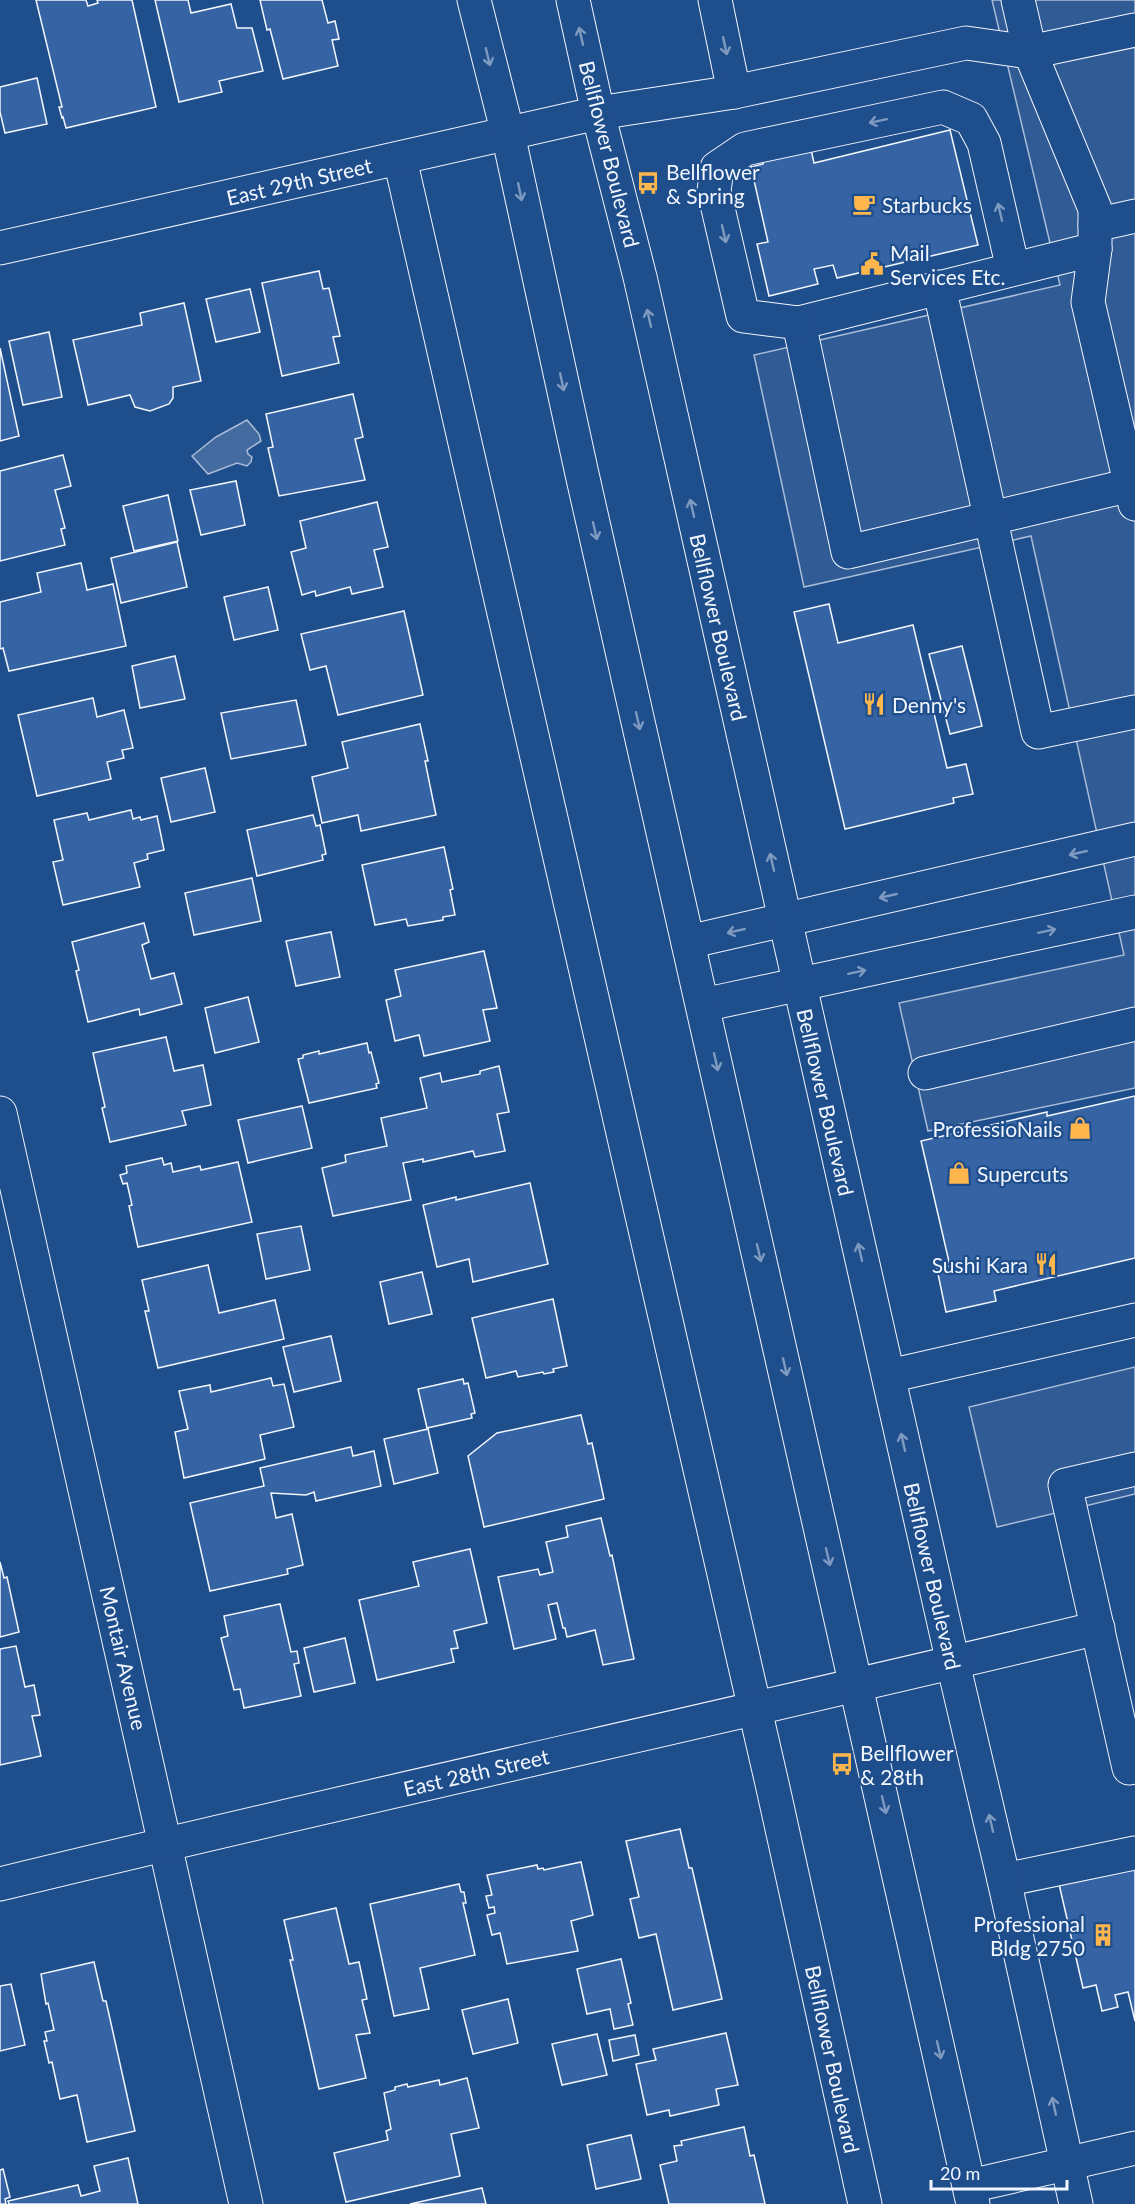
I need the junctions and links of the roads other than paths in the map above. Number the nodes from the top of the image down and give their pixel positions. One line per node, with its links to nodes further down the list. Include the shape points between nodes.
1 (474, 0): 9 (main road, one-way to 9)
2 (573, 0): 8 (main road, Bellflower Boulevard, one-way to 2)
3 (715, 0): 7 (main road, one-way to 7)
4 (1018, 0): 6 (main road)
5 (1135, 30): 6 (main road, East 29th Street)
6 (1030, 52): 7 (main road, East 29th Street, via 966,43); 12 (main road, via 1095,209)
7 (734, 92): 8 (main road, East 29th Street)
8 (598, 113): 9 (main road, East 29th Street); 22 (main road, Bellflower Boulevard, one-way to 8, via 640,277)
9 (508, 134): 10 (main road, East 29th Street); 23 (main road, one-way to 23)
10 (400, 159): 13 (main road, East 29th Street); 35 (main road, Bellflower Boulevard)
11 (1135, 216): 12 (main road)
12 (1095, 237): 14 (main road); 17 (main road, via 1088,302)
13 (0, 248)
14 (1013, 269): 15 (main road); 16 (main road, one-way to 16, via 984,143 971,119 943,107 745,149 717,168 714,191 743,316)
15 (939, 287): 16 (main road); 18 (main road)
16 (799, 322): 18 (main road, via 848,552)
17 (1134, 491): 18 (main road)
18 (991, 518): 19 (main road, via 1038,732)
19 (1135, 712)
20 (1135, 839): 22 (main road, one-way to 22)
21 (1135, 912): 24 (main road, one-way to 21)
22 (785, 919): 23 (main road, one-way to 23); 24 (main road, Bellflower Boulevard)
23 (688, 942): 25 (main road)
24 (800, 985): 25 (main road); 30 (main road, Bellflower Boulevard, one-way to 24)
25 (703, 1005): 34 (main road, one-way to 34)
26 (1135, 1024): 27 (main road)
27 (925, 1073)
28 (0, 1113): 37 (main road, Montair Avenue)
29 (1135, 1320): 30 (main road)
30 (889, 1376): 33 (main road, Bellflower Boulevard, one-way to 30)
31 (1135, 1468): 32 (main road, via 1065,1485)
32 (1098, 1628): 33 (main road, East 28th Street); 36 (main road, via 1129,1768)
33 (953, 1664): 34 (main road, East 28th Street); 39 (main road, Bellflower Boulevard, one-way to 33)
34 (858, 1686): 35 (main road, East 28th Street); 43 (main road, one-way to 43)
35 (754, 1709): 37 (main road, East 28th Street); 45 (main road, Bellflower Boulevard)
36 (1135, 1767)
37 (166, 1844): 40 (main road, East 28th Street); 44 (main road, Montair Avenue)
38 (1135, 1853): 39 (main road)
39 (1004, 1880): 42 (main road, Bellflower Boulevard, one-way to 39)
40 (0, 1884)
41 (1135, 2148): 42 (main road)
42 (1067, 2163): 43 (main road); 46 (main road, Bellflower Boulevard)
43 (972, 2195)
44 (246, 2204)
45 (864, 2204)
46 (1076, 2204)

